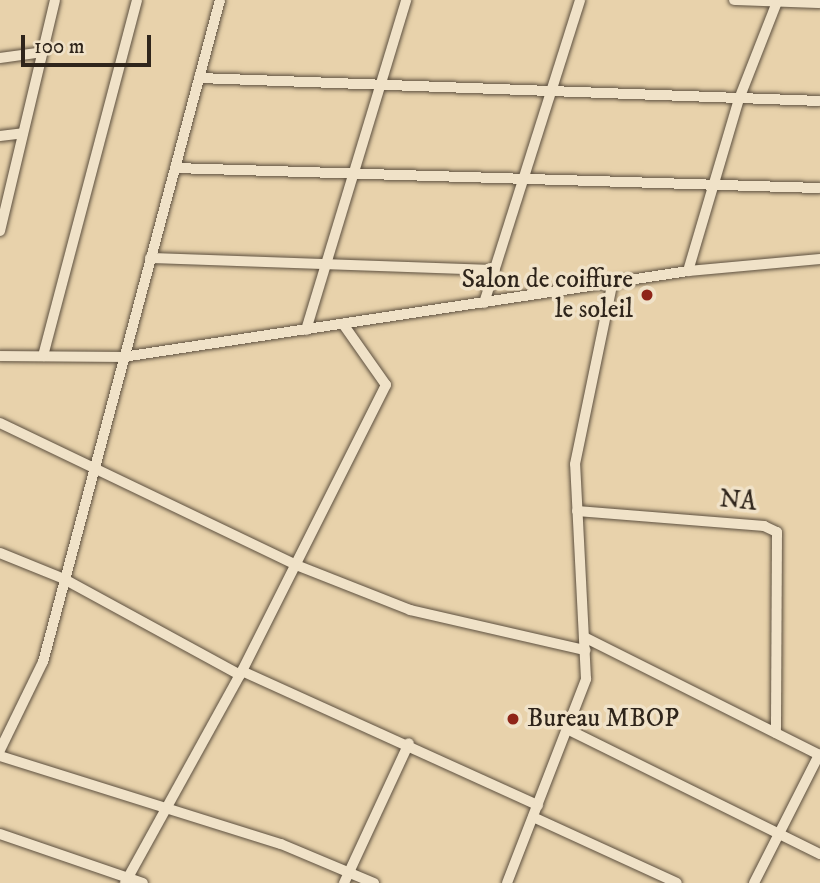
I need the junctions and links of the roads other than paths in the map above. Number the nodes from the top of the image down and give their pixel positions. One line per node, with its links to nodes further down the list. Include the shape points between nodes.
1 (55, 0): 10 (street)
2 (137, 0): 36 (street)
3 (220, 0): 12 (street)
4 (406, 0): 13 (street)
5 (580, 0): 14 (street)
6 (734, 0): 7 (street)
7 (760, 1): 8 (street)
8 (777, 2): 9 (street); 15 (street)
9 (820, 3)
10 (43, 52): 11 (street); 17 (street)
11 (0, 58)
12 (199, 78): 13 (street); 19 (street)
13 (379, 86): 14 (street); 20 (street)
14 (550, 94): 15 (street); 21 (street)
15 (739, 99): 16 (street); 22 (street)
16 (820, 101)
17 (23, 133): 18 (street); 24 (street)
18 (0, 136)
19 (175, 168): 20 (street); 27 (street)
20 (353, 173): 21 (street); 28 (street)
21 (523, 178): 22 (street); 29 (street)
22 (718, 184): 23 (street); 30 (street)
23 (820, 188)
24 (3, 209): 25 (street)
25 (0, 231)
26 (819, 256): 30 (street)
27 (150, 258): 28 (street); 37 (street)
28 (325, 264): 29 (street); 34 (street)
29 (495, 270): 32 (street)
30 (688, 271): 31 (street)
31 (612, 285): 32 (street); 40 (street, via 583,412 575,464)
32 (484, 303): 33 (street)
33 (343, 324): 34 (street); 42 (street, via 386,385)
34 (306, 330): 37 (street)
35 (0, 356): 36 (street)
36 (43, 356): 37 (street)
37 (123, 356): 39 (street)
38 (0, 423): 39 (street)
39 (93, 468): 42 (street); 43 (street)
40 (577, 511): 44 (street); 48 (street, NA, via 764,526 777,532)
41 (0, 553): 43 (street)
42 (296, 565): 45 (street, via 410,610); 46 (street)
43 (64, 579): 46 (street); 50 (street, via 43,663)
44 (584, 637): 45 (street); 48 (street)
45 (584, 650): 47 (street, via 586,679)
46 (241, 673): 49 (street); 53 (street)
47 (567, 729): 52 (street); 56 (street)
48 (776, 733): 51 (street)
49 (409, 743): 52 (street); 58 (street)
50 (0, 753): 53 (street)
51 (819, 755): 56 (street)
52 (538, 805): 54 (street)
53 (168, 813): 58 (street, via 281,844); 59 (street)
54 (533, 817): 63 (street); 64 (street)
55 (0, 834): 59 (street)
56 (779, 834): 57 (street); 65 (street)
57 (820, 854)
58 (349, 871): 61 (street); 62 (street)
59 (127, 881): 60 (street)
60 (143, 883)
61 (344, 883)
62 (374, 883)
63 (507, 883)
64 (677, 883)
65 (754, 883)

